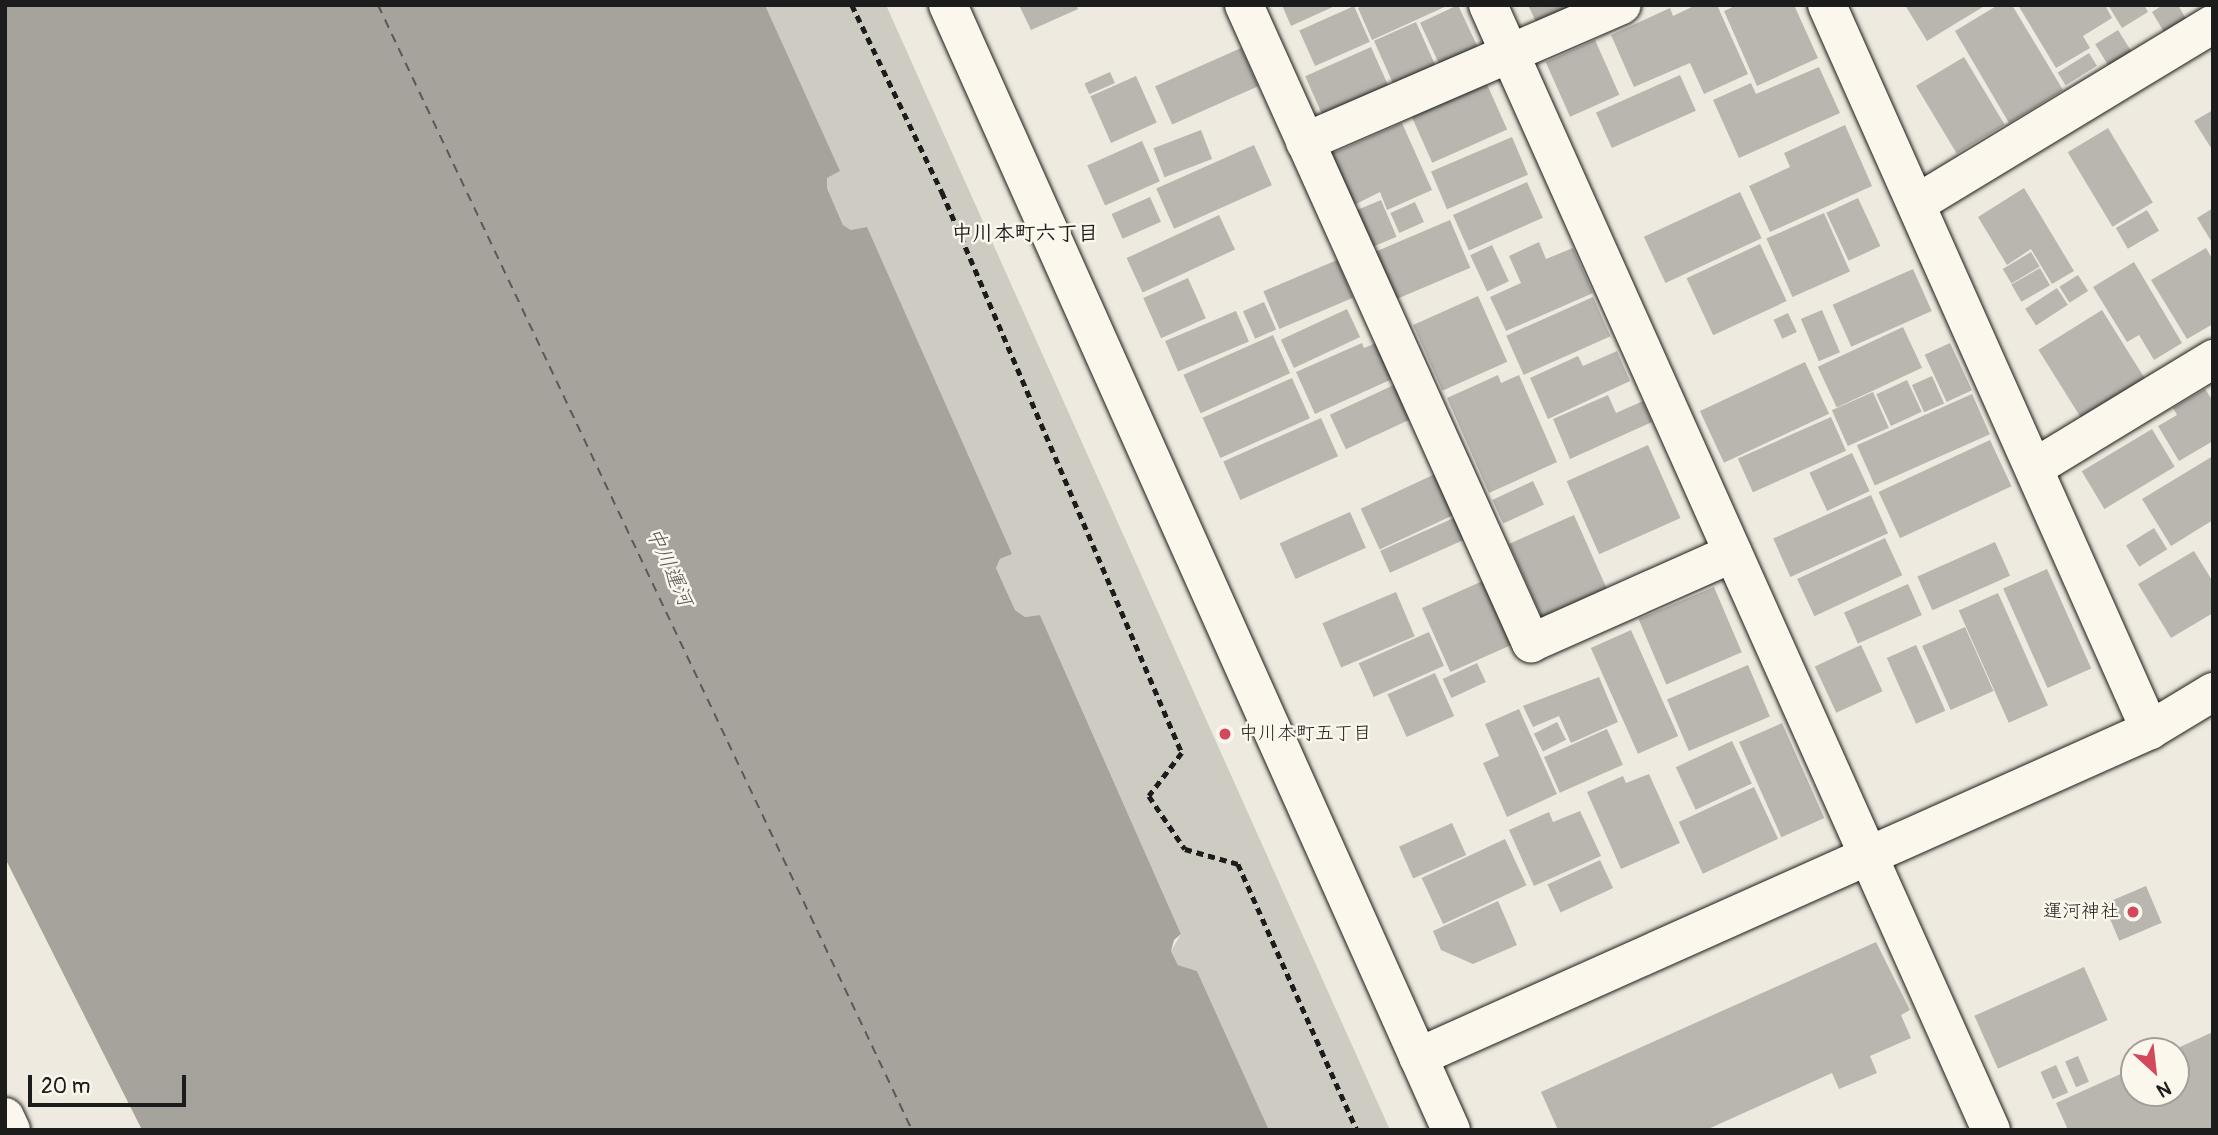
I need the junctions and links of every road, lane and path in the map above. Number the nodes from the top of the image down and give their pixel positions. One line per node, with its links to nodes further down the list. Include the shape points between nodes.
1 (852, 5): 20 (path, via 942,192 1182,753 1149,796 1185,849 1238,864)
2 (948, 5): 17 (street)
3 (1244, 5): 9 (street)
4 (1488, 5): 8 (street)
5 (1622, 5): 8 (street)
6 (1827, 5): 10 (street)
7 (2213, 24): 10 (street)
8 (1510, 54): 9 (street); 13 (street)
9 (1306, 142): 13 (street, via 1531,643)
10 (1916, 204): 12 (street)
11 (2213, 359): 12 (street)
12 (2034, 468): 15 (street)
13 (1733, 553): 16 (street)
14 (2213, 692): 15 (street)
15 (2150, 730): 16 (street)
16 (1870, 856): 17 (street); 22 (street)
17 (1418, 1057): 21 (street)
18 (5, 1117): 19 (street)
19 (11, 1130)
20 (1357, 1130)
21 (1451, 1130)
22 (1991, 1130)

